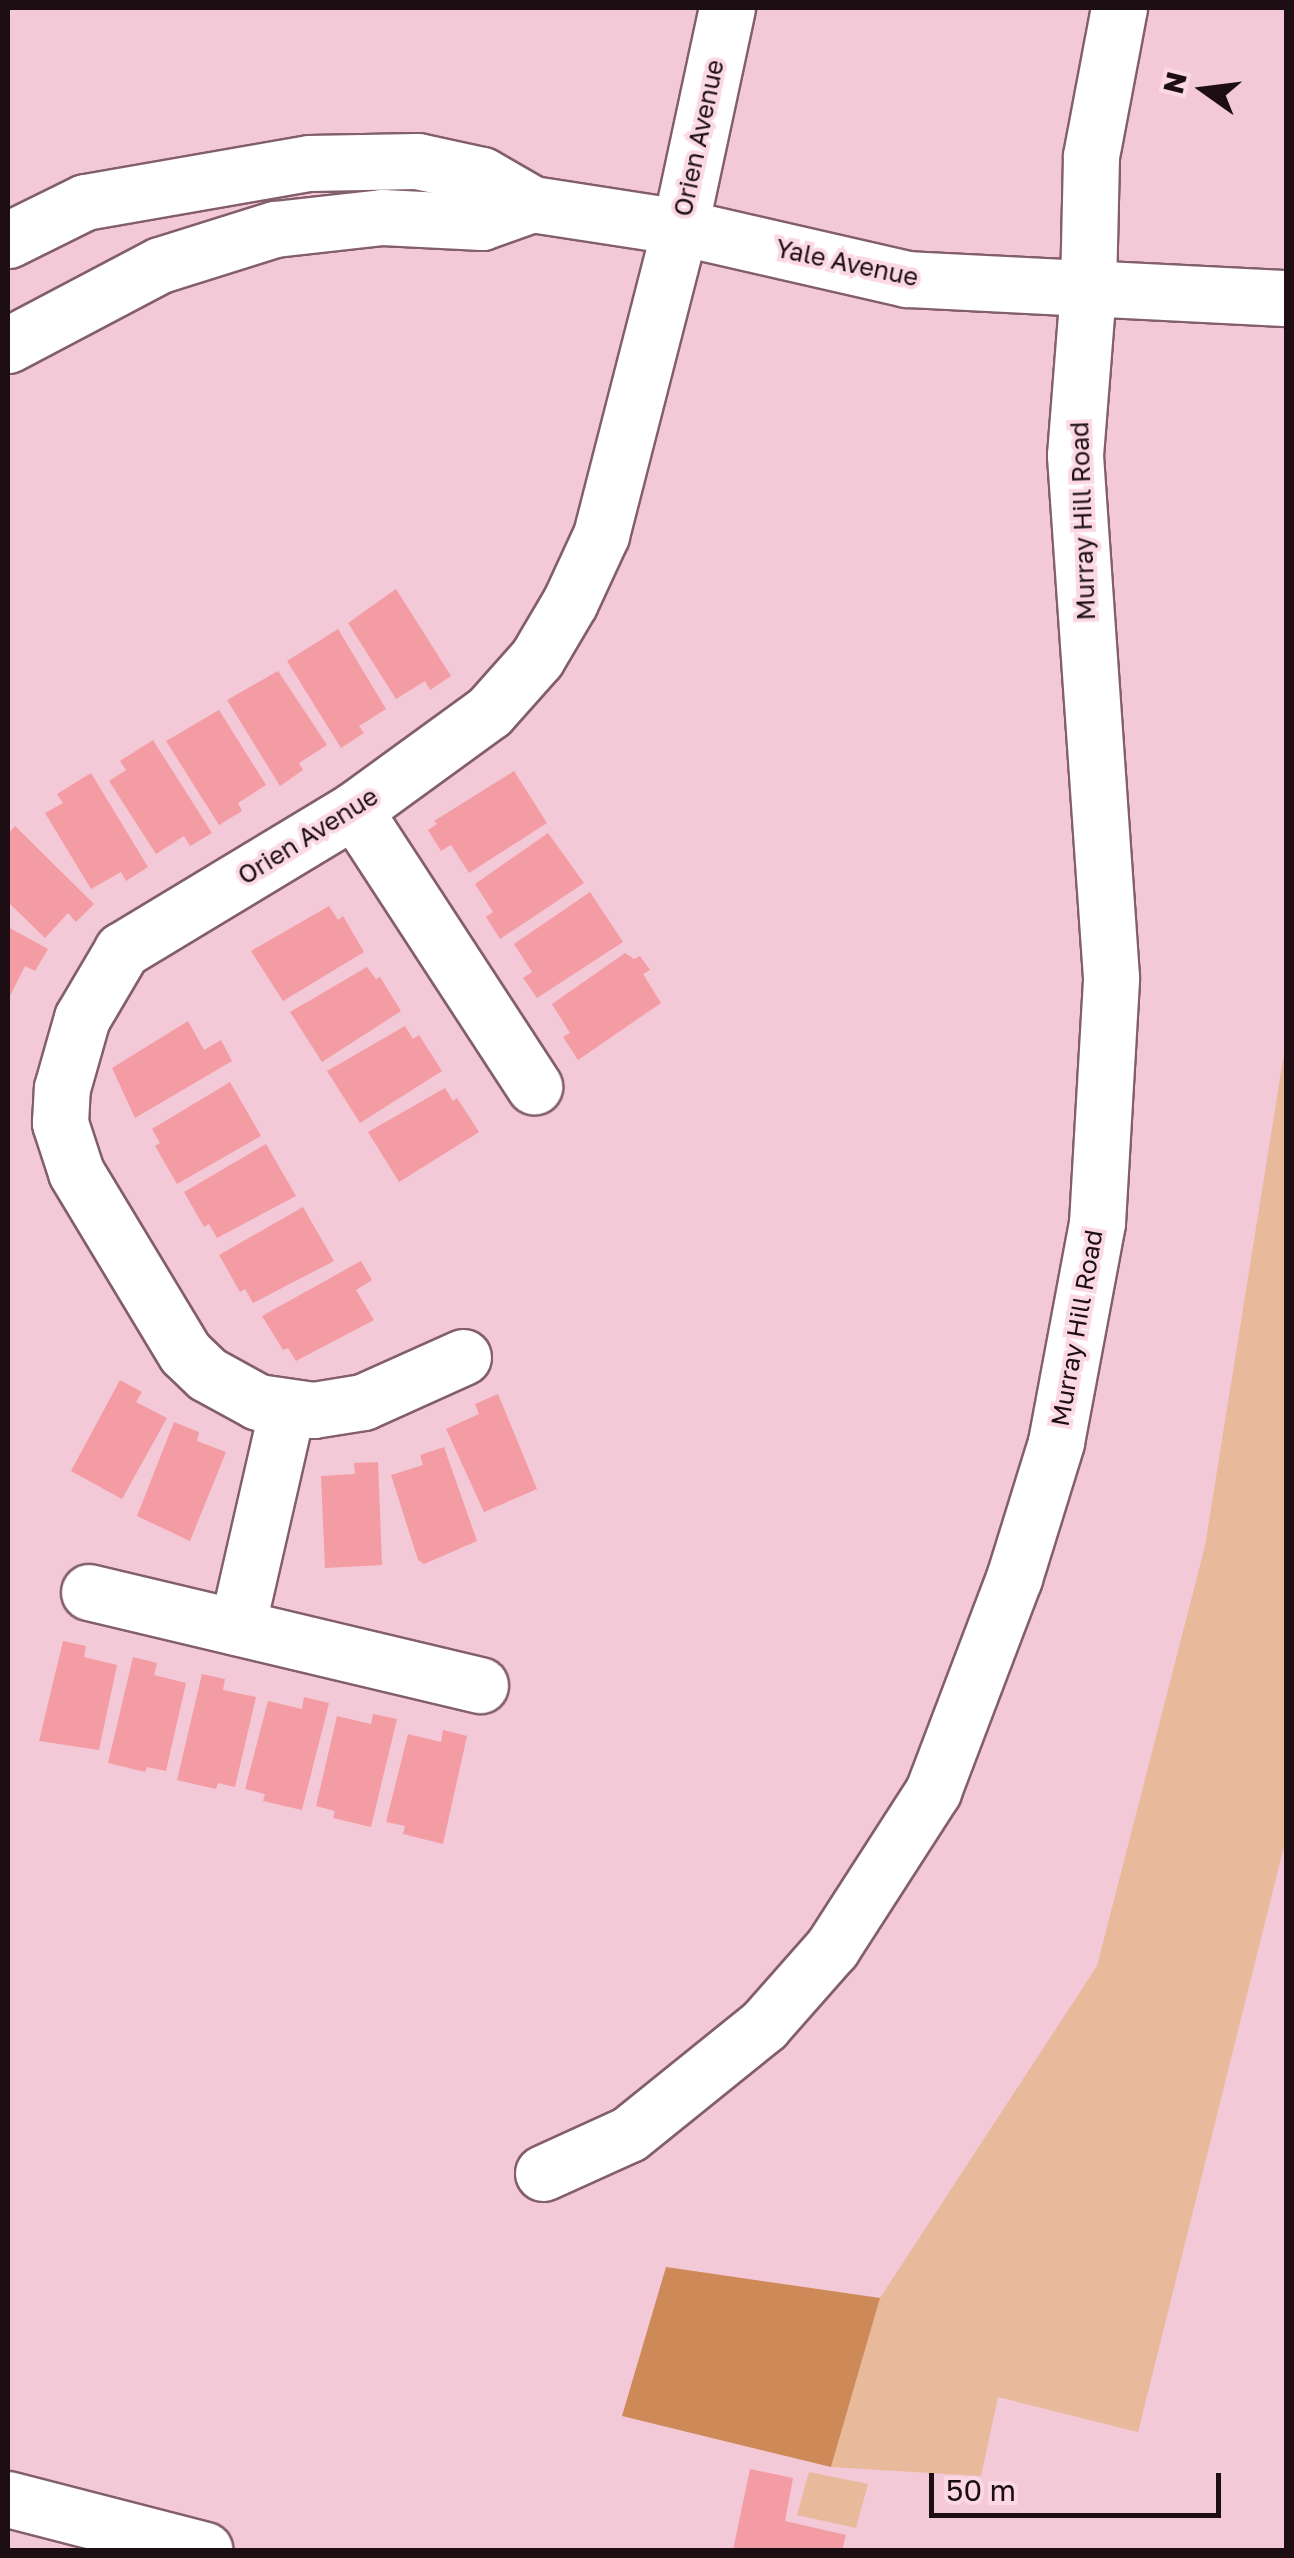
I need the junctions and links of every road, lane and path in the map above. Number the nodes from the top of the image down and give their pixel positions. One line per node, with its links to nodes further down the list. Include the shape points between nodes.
1 (726, 8): 4 (street, Orien Avenue)
2 (1119, 8): 6 (street, Murray Hill Road, via 1092,156)
3 (532, 204): 4 (street, Yale Avenue); 5 (street, Yale Avenue, via 482,175 417,161 309,163 85,202); 8 (street, Yale Avenue, via 482,222 382,217 275,230 160,265)
4 (680, 227): 6 (street, Yale Avenue, via 907,279); 9 (street, Orien Avenue, via 601,535 570,602 537,658 489,712)
5 (8, 240)
6 (1088, 289): 7 (street, Yale Avenue); 16 (street, Murray Hill Road, via 1075,455 1110,977 1097,1223 1056,1442 1014,1578 933,1792 832,1948 764,2025 629,2134)
7 (1286, 298)
8 (8, 346)
9 (354, 810): 10 (street); 12 (street, Orien Avenue, via 122,950 82,1018 62,1088 60,1123 76,1172 185,1354 231,1390)
10 (534, 1086)
11 (464, 1357): 12 (street, Orien Avenue, via 364,1402)
12 (287, 1408): 14 (street)
13 (89, 1592): 14 (street)
14 (237, 1627): 15 (street)
15 (480, 1685)
16 (543, 2173)
17 (8, 2499): 18 (street)
18 (204, 2550)

